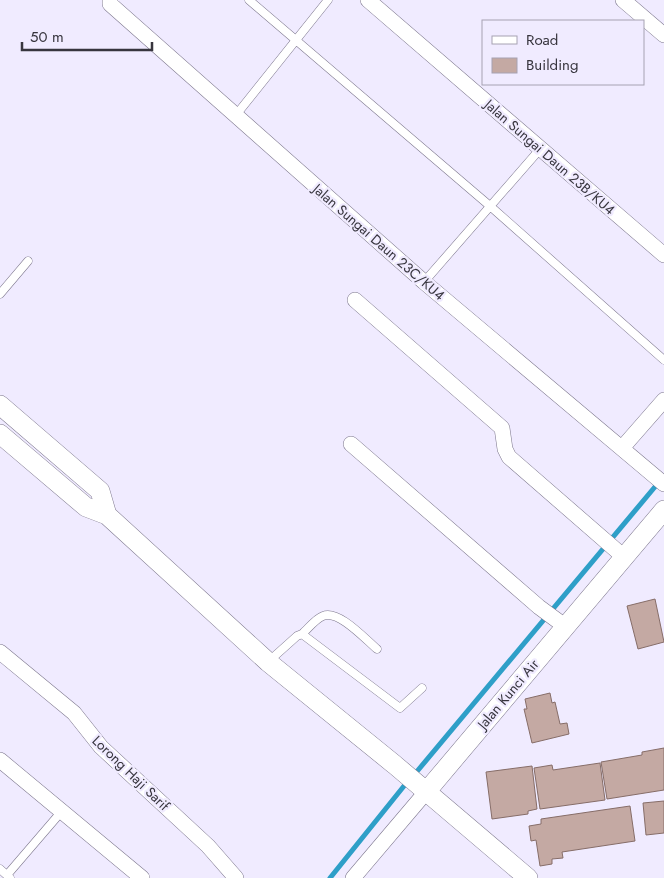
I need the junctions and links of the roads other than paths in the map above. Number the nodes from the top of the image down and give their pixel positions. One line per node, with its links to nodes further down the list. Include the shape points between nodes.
1 (249, 0): 7 (lane)
2 (328, 0): 7 (lane)
3 (368, 0): 9 (street, Jalan Sungai Daun 23B/KU4)
4 (623, 0): 6 (street)
5 (110, 2): 8 (street, Jalan Sungai Daun 23C/KU4)
6 (664, 35)
7 (297, 40): 8 (lane); 10 (lane)
8 (236, 116): 13 (street, Jalan Sungai Daun 23C/KU4)
9 (541, 148): 10 (lane); 11 (street, Jalan Sungai Daun 23B/KU4)
10 (490, 206): 13 (lane); 16 (lane)
11 (664, 255)
12 (28, 261): 14 (lane)
13 (424, 282): 21 (street, Jalan Sungai Daun 23C/KU4)
14 (0, 293)
15 (354, 300): 25 (street, via 502,428 505,449 510,457)
16 (664, 360)
17 (664, 400): 21 (street)
18 (0, 405): 24 (street, via 100,491)
19 (0, 434): 24 (street, via 86,507)
20 (351, 444): 26 (street)
21 (622, 448): 22 (street, Jalan Sungai Daun 23C/KU4)
22 (659, 479)
23 (664, 510): 25 (street, Jalan Kunci Air)
24 (107, 515): 30 (street)
25 (613, 548): 26 (street, Jalan Kunci Air)
26 (554, 618): 33 (street, Jalan Kunci Air)
27 (302, 634): 28 (lane, via 322,616 332,614); 30 (lane); 31 (lane, via 400,708)
28 (377, 649)
29 (0, 652): 38 (street, Lorong Haji Sarif, via 74,713 101,747 208,846)
30 (268, 662): 33 (street)
31 (422, 688)
32 (0, 760): 34 (street)
33 (423, 789): 39 (street, Jalan Kunci Air); 40 (street)
34 (62, 811): 36 (lane); 37 (street)
35 (0, 869): 36 (lane)
36 (9, 877)
37 (142, 878)
38 (236, 878)
39 (353, 878)
40 (528, 878)

